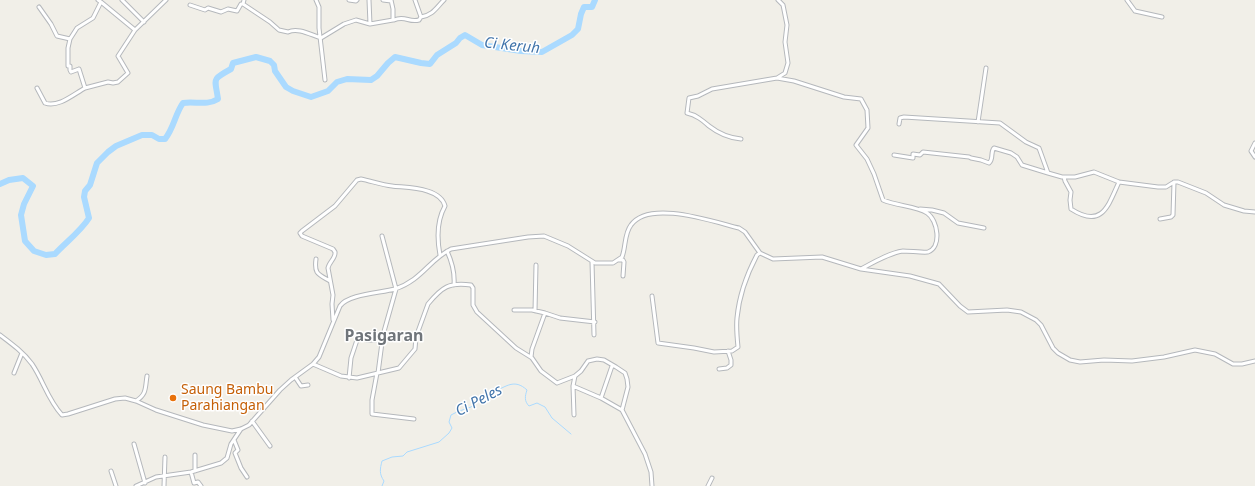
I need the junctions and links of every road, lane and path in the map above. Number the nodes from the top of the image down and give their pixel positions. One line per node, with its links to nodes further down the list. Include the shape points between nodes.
1 (122, 0): 20 (street)
2 (166, 0): 20 (street)
3 (316, 0): 23 (street, via 319,6)
4 (349, 0): 5 (street)
5 (357, 0)
6 (369, 0): 21 (street)
7 (383, 0): 13 (street)
8 (415, 0): 17 (street)
9 (444, 0): 17 (street, via 434,12)
10 (778, 0): 26 (street, via 783,4 787,25 785,42 788,63 785,73)
11 (1127, 0): 18 (street, via 1134,11)
12 (100, 1): 22 (street); 24 (street, via 93,18 77,28)
13 (391, 1): 19 (street)
14 (244, 2): 15 (street, via 235,12 228,9 221,12 208,8 205,10); 23 (street, via 279,30 292,30)
15 (190, 5)
16 (39, 7): 24 (street, via 57,36)
17 (420, 17): 19 (street, via 414,21 402,17)
18 (1162, 17)
19 (393, 20): 21 (street)
20 (144, 22): 22 (street)
21 (370, 24): 23 (street, via 352,21)
22 (135, 30): 29 (street, via 118,56 128,72 123,78 118,82)
23 (321, 38): 27 (street)
24 (70, 39): 29 (street, via 68,66 71,72 79,69)
25 (986, 68): 30 (street)
26 (777, 78): 32 (street, via 712,89 689,98 687,113 724,134); 40 (street, via 844,97 861,99 867,110 868,128 856,145 867,159 881,196 890,204)
27 (325, 80)
28 (37, 88): 29 (street, via 45,103 49,105 58,104)
29 (85, 88)
30 (978, 122): 31 (street, via 904,117 900,118); 36 (street, via 1002,123 1026,142 1038,147)
31 (899, 124)
32 (741, 139)
33 (1255, 143): 35 (street, via 1251,151)
34 (894, 155): 36 (street, via 913,158 913,154 920,155 923,152 969,157 989,163 994,148 1011,153 1022,165)
35 (1255, 157)
36 (1048, 173): 37 (street)
37 (1064, 177): 38 (street, via 1075,178 1094,172); 38 (street, via 1071,192 1071,209 1091,217 1107,208)
38 (1119, 182): 39 (street, via 1166,187)
39 (1174, 182): 41 (street, via 1206,193 1224,205); 42 (street, via 1173,216)
40 (916, 209): 43 (street, via 944,213 958,223); 52 (street, via 927,213 935,223 936,242 929,252 900,252)
41 (1255, 212)
42 (1160, 219)
43 (984, 228)
44 (382, 236): 56 (street)
45 (448, 251): 47 (street); 50 (street, via 544,236 568,246); 55 (street)
46 (760, 253): 49 (street, via 739,228 691,216 659,213 642,216 632,223); 52 (street, via 773,259 822,257); 68 (street, via 756,254 750,267 741,295 737,319 738,347 736,350)
47 (440, 255): 54 (street, via 437,233 445,206 443,200 417,188 390,186 359,179 335,206 301,232 302,236 335,250 335,256 328,266); 56 (street, via 412,281)
48 (316, 259): 54 (street, via 317,273)
49 (619, 260): 50 (street, via 613,263); 53 (street, via 624,262)
50 (592, 262): 62 (street)
51 (536, 265): 59 (street)
52 (861, 269): 71 (street, via 910,276 939,284 968,312 1007,310 1027,315 1041,325 1053,348 1070,360 1132,361 1195,350 1215,354 1234,364)
53 (623, 276)
54 (330, 281): 61 (street)
55 (454, 285): 70 (street, via 472,286 473,305 477,312 516,348); 76 (street, via 442,288 428,304 416,337 415,349 400,368)
56 (396, 289): 61 (street, via 345,300); 67 (street)
57 (652, 296): 68 (street, via 658,343 714,352)
58 (514, 310): 59 (street)
59 (535, 311): 60 (street)
60 (545, 313): 62 (street, via 560,318); 70 (street)
61 (334, 322): 72 (street, via 322,352)
62 (595, 322): 64 (street)
63 (0, 335): 69 (street)
64 (594, 336)
65 (357, 340): 80 (street, via 351,358)
66 (367, 340): 67 (street)
67 (382, 340): 76 (street)
68 (728, 351): 74 (street, via 731,366)
69 (22, 353): 75 (street); 84 (street, via 33,365 53,404 62,415 120,398)
70 (531, 357): 79 (street, via 541,371 555,382)
71 (1255, 361)
72 (313, 364): 78 (street); 80 (street)
73 (612, 366): 79 (street, via 604,360 588,361); 83 (street); 85 (street, via 625,373 628,379)
74 (719, 369)
75 (14, 373)
76 (378, 373): 80 (street); 87 (street, via 372,400 372,414)
77 (147, 376): 84 (street, via 143,396)
78 (295, 376): 81 (street, via 300,385); 88 (street)
79 (575, 376): 82 (street)
80 (350, 378)
81 (308, 385)
82 (573, 386): 83 (street); 86 (street)
83 (601, 398): 85 (street)
84 (136, 401): 89 (street, via 203,425 232,431)
85 (622, 410): 106 (street, via 644,454 651,472)
86 (574, 415)
87 (414, 418)
88 (252, 421): 89 (street); 92 (street)
89 (241, 429): 90 (street)
90 (234, 440): 96 (street, via 225,460); 99 (street, via 238,450 235,453)
91 (134, 444): 101 (street)
92 (270, 446)
93 (194, 455): 96 (street)
94 (164, 457): 98 (street)
95 (111, 471): 102 (street)
96 (195, 471): 97 (street)
97 (191, 472): 98 (street); 105 (street, via 194,484 198,482)
98 (165, 476): 101 (street, via 156,477); 104 (street)
99 (248, 477)
100 (712, 478): 107 (street)
101 (145, 483): 103 (street)
102 (116, 486)
103 (136, 486)
104 (164, 486)
105 (201, 486)
106 (652, 486)
107 (708, 486)

